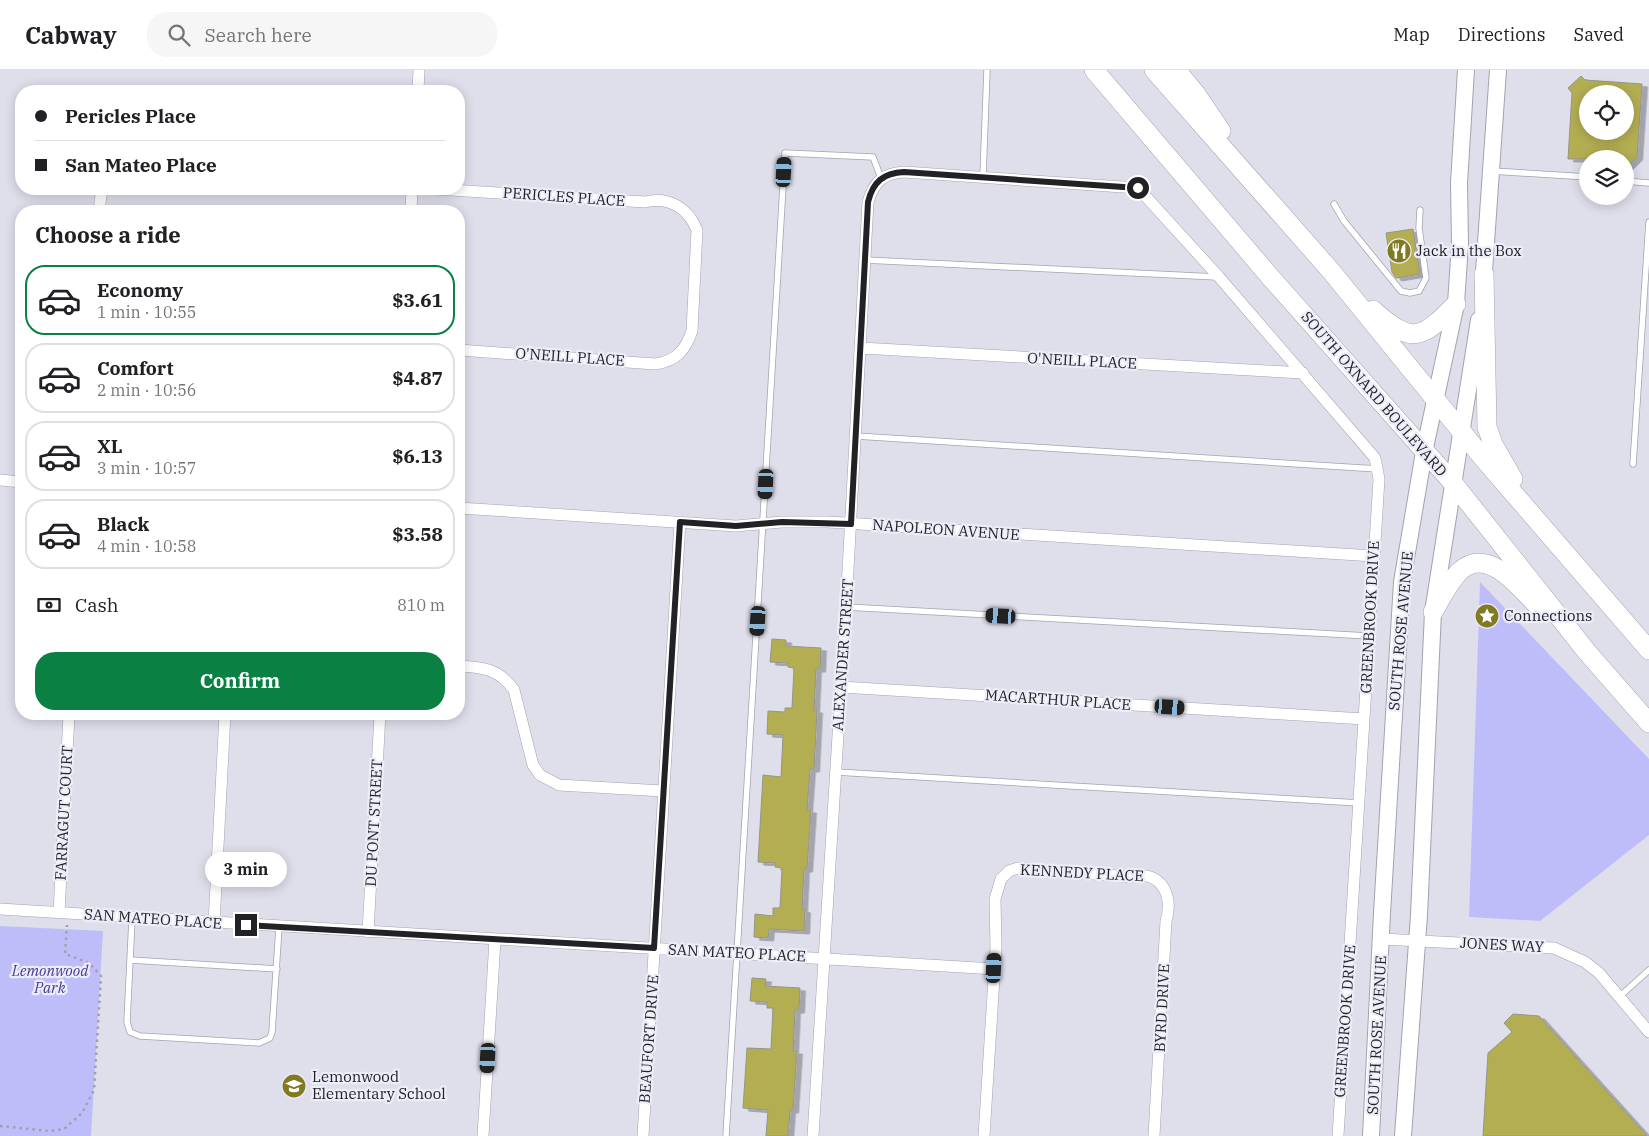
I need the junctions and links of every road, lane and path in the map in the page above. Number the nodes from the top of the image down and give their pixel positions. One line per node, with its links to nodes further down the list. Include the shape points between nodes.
1 (419, 70): 8 (street)
2 (987, 70): 10 (lane)
3 (1094, 70): 32 (main road, SOUTH OXNARD BOULEVARD)
4 (1154, 70): 16 (main road)
5 (1176, 70): 16 (main road, via 1196,94)
6 (1466, 70): 24 (main road, SOUTH ROSE AVENUE, via 1459,174 1460,243)
7 (1498, 70): 9 (main road, SOUTH ROSE AVENUE)
8 (418, 85)
9 (1491, 171): 11 (lane); 22 (main road, SOUTH ROSE AVENUE)
10 (983, 176): 12 (street, via 904,172); 23 (street, GREENBROOK DRIVE, via 1138,188)
11 (1579, 176)
12 (880, 178): 20 (street, ALEXANDER STREET, via 868,202); 41 (lane, via 873,157 785,153)
13 (1634, 182): 14 (lane)
14 (1649, 183)
15 (465, 191): 27 (street, PERICLES PLACE, via 662,201 674,204 689,214 697,230 698,243 692,331)
16 (1263, 194): 21 (main road)
17 (1334, 204): 18 (lane, via 1374,261 1401,291 1410,293 1418,291 1426,278 1419,228)
18 (1420, 210)
19 (1649, 222): 33 (lane)
20 (865, 260): 23 (lane); 25 (street, ALEXANDER STREET)
21 (1331, 271): 24 (main road, via 1388,323 1408,334 1425,332); 29 (main road)
22 (1484, 274): 30 (main road, SOUTH ROSE AVENUE); 39 (main road, via 1487,427)
23 (1219, 277): 28 (street, GREENBROOK DRIVE)
24 (1456, 304): 29 (main road, SOUTH ROSE AVENUE)
25 (861, 348): 28 (street, O'NEILL PLACE); 31 (street, ALEXANDER STREET)
26 (465, 350): 27 (street, O'NEILL PLACE, via 655,364)
27 (680, 356)
28 (1303, 373): 34 (street, GREENBROOK DRIVE, via 1370,450)
29 (1436, 400): 30 (main road); 32 (main road, SOUTH ROSE AVENUE)
30 (1461, 430): 37 (main road, SOUTH ROSE AVENUE); 39 (main road)
31 (856, 436): 34 (lane); 42 (street, ALEXANDER STREET)
32 (1424, 452): 37 (main road, SOUTH OXNARD BOULEVARD); 66 (main road, SOUTH ROSE AVENUE, via 1402,582)
33 (1632, 464)
34 (1378, 469): 43 (street, GREENBROOK DRIVE)
35 (0, 480): 36 (street)
36 (15, 481)
37 (1453, 483): 45 (main road, SOUTH ROSE AVENUE); 48 (main road, SOUTH OXNARD BOULEVARD)
38 (465, 508): 40 (street, NAPOLEON AVENUE)
39 (1531, 513): 47 (main road)
40 (680, 522): 41 (street, NAPOLEON AVENUE, via 736,526); 57 (street, BEAUFORT DRIVE)
41 (764, 523): 42 (street, NAPOLEON AVENUE); 70 (lane)
42 (851, 524): 43 (street, NAPOLEON AVENUE); 44 (street, ALEXANDER STREET)
43 (1374, 556): 46 (street, GREENBROOK DRIVE)
44 (846, 607): 46 (lane); 50 (street, ALEXANDER STREET)
45 (1433, 612): 48 (main road, via 1460,571 1481,562 1496,567); 68 (main road, SOUTH ROSE AVENUE)
46 (1369, 636): 51 (street, GREENBROOK DRIVE)
47 (1649, 650)
48 (1588, 652): 55 (main road, SOUTH OXNARD BOULEVARD)
49 (465, 667): 57 (street, via 489,669 507,680 514,690 533,765 547,781 558,785)
50 (841, 686): 51 (street, MACARTHUR PLACE); 56 (street, ALEXANDER STREET)
51 (1364, 719): 58 (street, GREENBROOK DRIVE)
52 (69, 720): 61 (street, FARRAGUT COURT)
53 (225, 720): 63 (street)
54 (380, 720): 65 (street, DU PONT STREET)
55 (1649, 723)
56 (836, 772): 58 (lane); 71 (street, ALEXANDER STREET)
57 (664, 791): 69 (street, BEAUFORT DRIVE)
58 (1359, 803): 85 (street, GREENBROOK DRIVE)
59 (1161, 882): 73 (street, KENNEDY PLACE, via 1144,875 1131,877 1018,868 1004,876 997,887); 84 (street, BYRD DRIVE, via 1170,903 1166,921)
60 (0, 909): 61 (street, SAN MATEO PLACE)
61 (63, 913): 62 (street, SAN MATEO PLACE); 78 (path, via 64,954 89,963 101,976 94,1090 82,1113 64,1129 49,1131)
62 (132, 919): 63 (street, SAN MATEO PLACE); 72 (lane)
63 (214, 923): 64 (street, SAN MATEO PLACE)
64 (279, 927): 65 (street, SAN MATEO PLACE); 74 (lane)
65 (368, 932): 67 (street, SAN MATEO PLACE)
66 (1382, 939): 68 (street, JONES WAY); 86 (main road, SOUTH ROSE AVENUE)
67 (494, 940): 69 (street, SAN MATEO PLACE); 79 (street)
68 (1416, 941): 76 (street, JONES WAY, via 1554,948 1585,962); 87 (main road, SOUTH ROSE AVENUE)
69 (654, 948): 70 (street, SAN MATEO PLACE); 80 (street, BEAUFORT DRIVE)
70 (737, 954): 71 (street, SAN MATEO PLACE); 81 (lane)
71 (824, 959): 73 (street, SAN MATEO PLACE); 82 (street, ALEXANDER STREET)
72 (130, 960): 74 (lane); 74 (lane, via 127,1022 130,1032 140,1036 259,1043 270,1038)
73 (994, 968): 83 (street)
74 (277, 969)
75 (1649, 970): 76 (lane)
76 (1619, 997): 77 (street, JONES WAY)
77 (1649, 1032)
78 (0, 1126)
79 (483, 1136)
80 (643, 1136)
81 (726, 1136)
82 (813, 1136)
83 (984, 1136)
84 (1154, 1136)
85 (1338, 1136)
86 (1371, 1136)
87 (1403, 1136)

